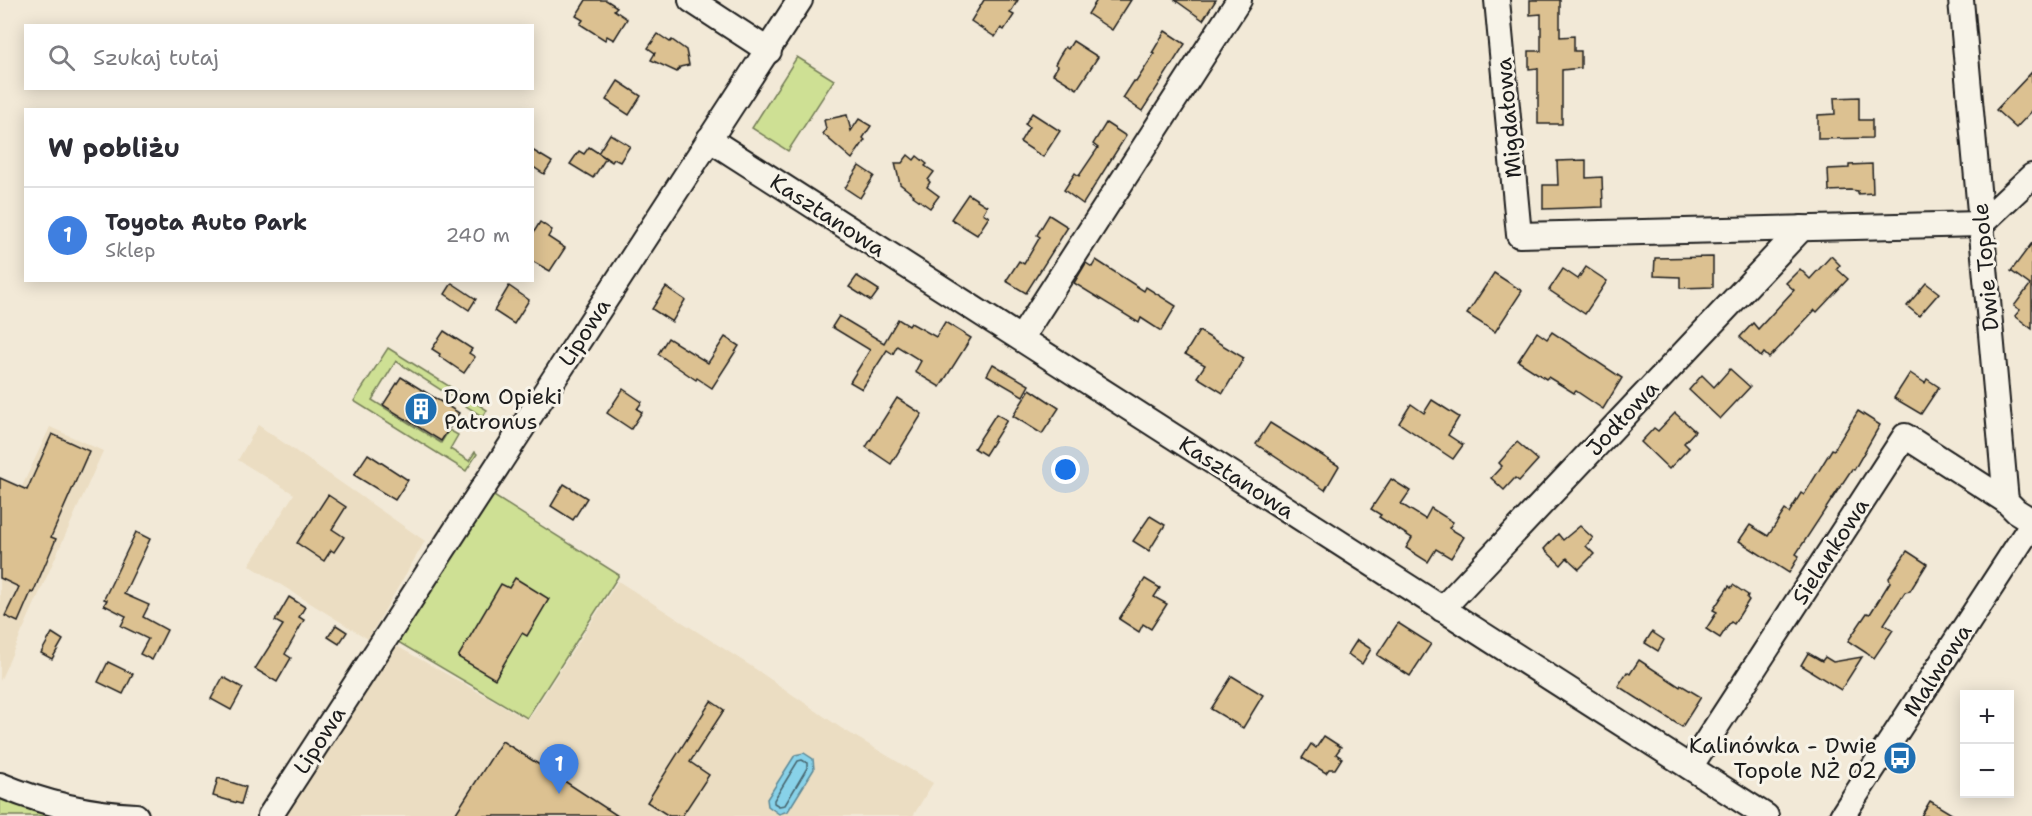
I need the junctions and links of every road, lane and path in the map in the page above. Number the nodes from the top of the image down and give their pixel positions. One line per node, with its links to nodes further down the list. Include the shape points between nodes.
1 (691, 0): 6 (street)
2 (800, 0): 6 (street, Lipowa)
3 (1239, 0): 11 (street)
4 (1497, 0): 10 (street, Migdałowa, via 1519,235)
5 (1961, 0): 9 (street, Dwie Topole)
6 (769, 51): 7 (street, Lipowa)
7 (708, 139): 11 (street, Kasztanowa); 18 (street, Lipowa)
8 (2032, 176): 9 (street)
9 (1981, 224): 10 (street); 12 (street, Dwie Topole)
10 (1802, 228): 14 (street, Jodłowa)
11 (1021, 338): 14 (street, Kasztanowa)
12 (2006, 501): 13 (street); 15 (street, Sielankowa, via 1905,436)
13 (2029, 534): 20 (street, Malwowa)
14 (1442, 609): 15 (street, Kasztanowa)
15 (1690, 767): 19 (street, Kasztanowa)
16 (0, 785): 17 (street, via 57,804)
17 (136, 816)
18 (270, 816)
19 (1766, 816)
20 (1842, 816)

